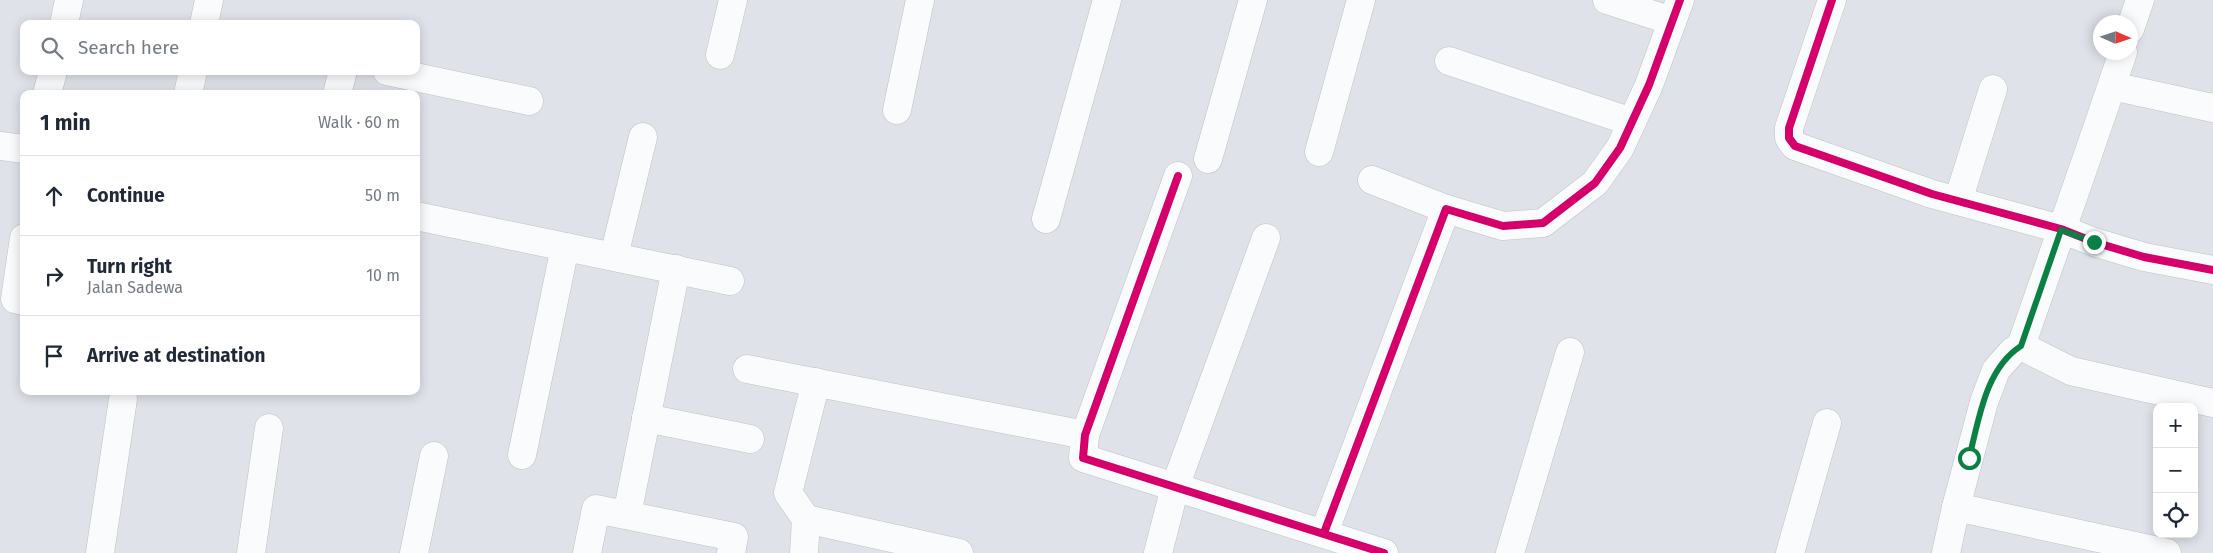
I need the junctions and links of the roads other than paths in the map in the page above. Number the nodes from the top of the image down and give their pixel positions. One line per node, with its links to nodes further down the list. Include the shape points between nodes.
1 (69, 0): 13 (street)
2 (210, 0): 14 (street)
3 (733, 0): 15 (street)
4 (920, 0): 29 (street)
5 (1106, 0): 41 (street)
6 (1253, 0): 35 (street)
7 (1361, 0): 34 (street)
8 (1607, 0): 11 (street)
9 (1832, 0): 38 (street, via 1789,128 1795,146)
10 (2140, 0): 12 (street)
11 (1676, 10): 30 (street)
12 (2135, 15)
13 (65, 20)
14 (205, 20)
15 (720, 55)
16 (2120, 60): 22 (street)
17 (1449, 61): 30 (street)
18 (52, 75): 24 (street)
19 (192, 75): 25 (street)
20 (343, 75): 26 (street)
21 (406, 75): 27 (street)
22 (2112, 86): 28 (street); 42 (street)
23 (1993, 89): 38 (street)
24 (49, 90)
25 (189, 90)
26 (338, 90)
27 (529, 101)
28 (2213, 108)
29 (897, 110)
30 (1632, 122): 39 (street, via 1620,148 1595,183 1543,224 1503,226)
31 (643, 137): 45 (street)
32 (0, 146): 33 (street)
33 (20, 148)
34 (1319, 152)
35 (1208, 159)
36 (1178, 176): 60 (street)
37 (1372, 180): 39 (street)
38 (1958, 201): 42 (street)
39 (1446, 209): 68 (street)
40 (420, 217): 44 (street)
41 (1046, 219)
42 (2061, 230): 48 (street, via 2144,257); 51 (street)
43 (1266, 238): 64 (street)
44 (565, 247): 45 (street); 62 (street)
45 (614, 256): 47 (street)
46 (20, 260): 50 (street)
47 (676, 269): 49 (street); 57 (street)
48 (2213, 270)
49 (730, 281)
50 (13, 299)
51 (2021, 346): 56 (street, via 2071,371); 65 (street, via 1996,370 1984,402)
52 (1570, 352): 78 (street)
53 (747, 368): 54 (street)
54 (816, 382): 60 (street); 67 (street, via 788,493)
55 (123, 399): 69 (street)
56 (2213, 404)
57 (646, 418): 61 (street); 66 (street)
58 (1827, 423): 79 (street)
59 (269, 428): 70 (street)
60 (1085, 435): 64 (street, via 1083,458)
61 (750, 439)
62 (522, 455)
63 (434, 456): 71 (street)
64 (1175, 486): 68 (street); 76 (street)
65 (1956, 507): 80 (street); 81 (street)
66 (627, 515): 72 (street, via 596,509); 73 (street, via 734,537)
67 (806, 519): 74 (street); 75 (street)
68 (1324, 533): 77 (street)
69 (100, 553)
70 (251, 553)
71 (414, 553)
72 (586, 553)
73 (731, 553)
74 (804, 553)
75 (959, 553)
76 (1158, 553)
77 (1384, 553)
78 (1510, 553)
79 (1790, 553)
80 (1946, 553)
81 (2167, 553)

